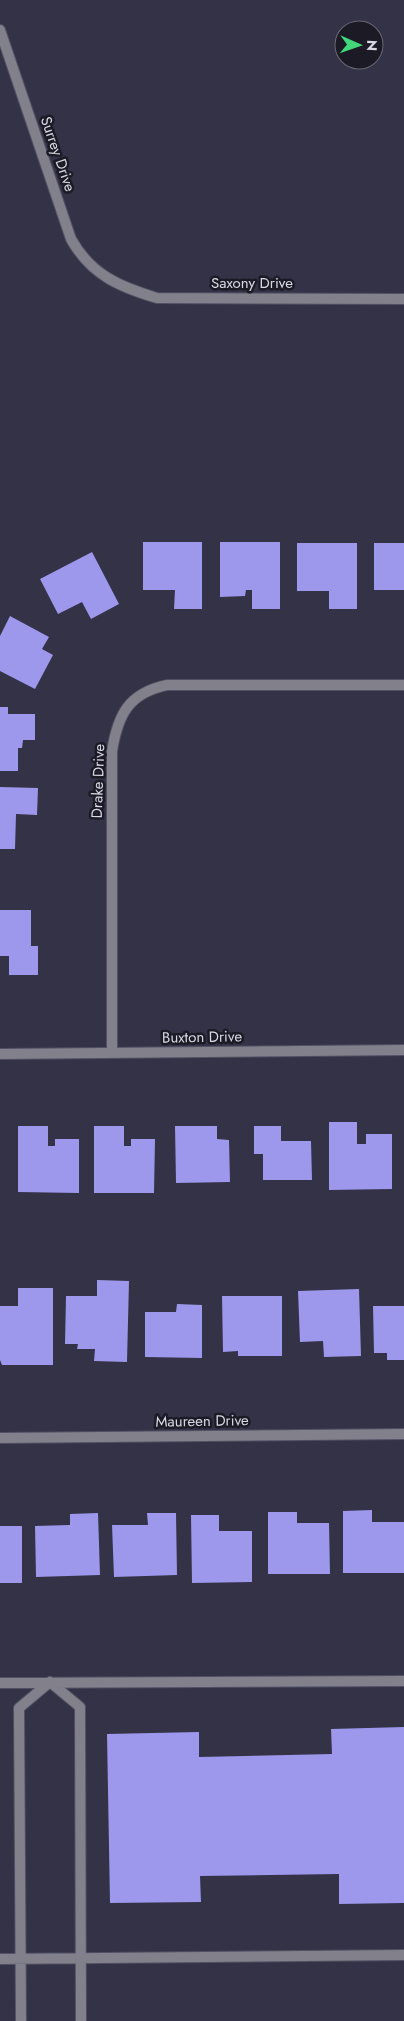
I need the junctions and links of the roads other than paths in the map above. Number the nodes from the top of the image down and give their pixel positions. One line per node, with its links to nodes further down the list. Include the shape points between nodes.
1 (0, 30): 2 (street, Surrey Drive, via 71,239 79,254)
2 (105, 277): 3 (street, Saxony Drive, via 157,298)
3 (404, 299)
4 (404, 685): 6 (street, Drake Drive, via 167,685 152,688 128,706 115,734 112,751)
5 (404, 1050): 6 (street, Buxton Drive)
6 (112, 1053): 7 (street, Buxton Drive)
7 (0, 1054)
8 (404, 1434): 9 (street, Maureen Drive)
9 (0, 1438)
10 (404, 1681): 11 (street)
11 (50, 1682): 12 (street); 14 (street, via 80,1707); 16 (street, via 19,1708)
12 (0, 1683)
13 (404, 1955): 14 (street)
14 (81, 1958): 16 (street); 18 (street)
15 (0, 1959): 16 (street)
16 (20, 1959): 17 (street)
17 (21, 2021)
18 (81, 2021)

